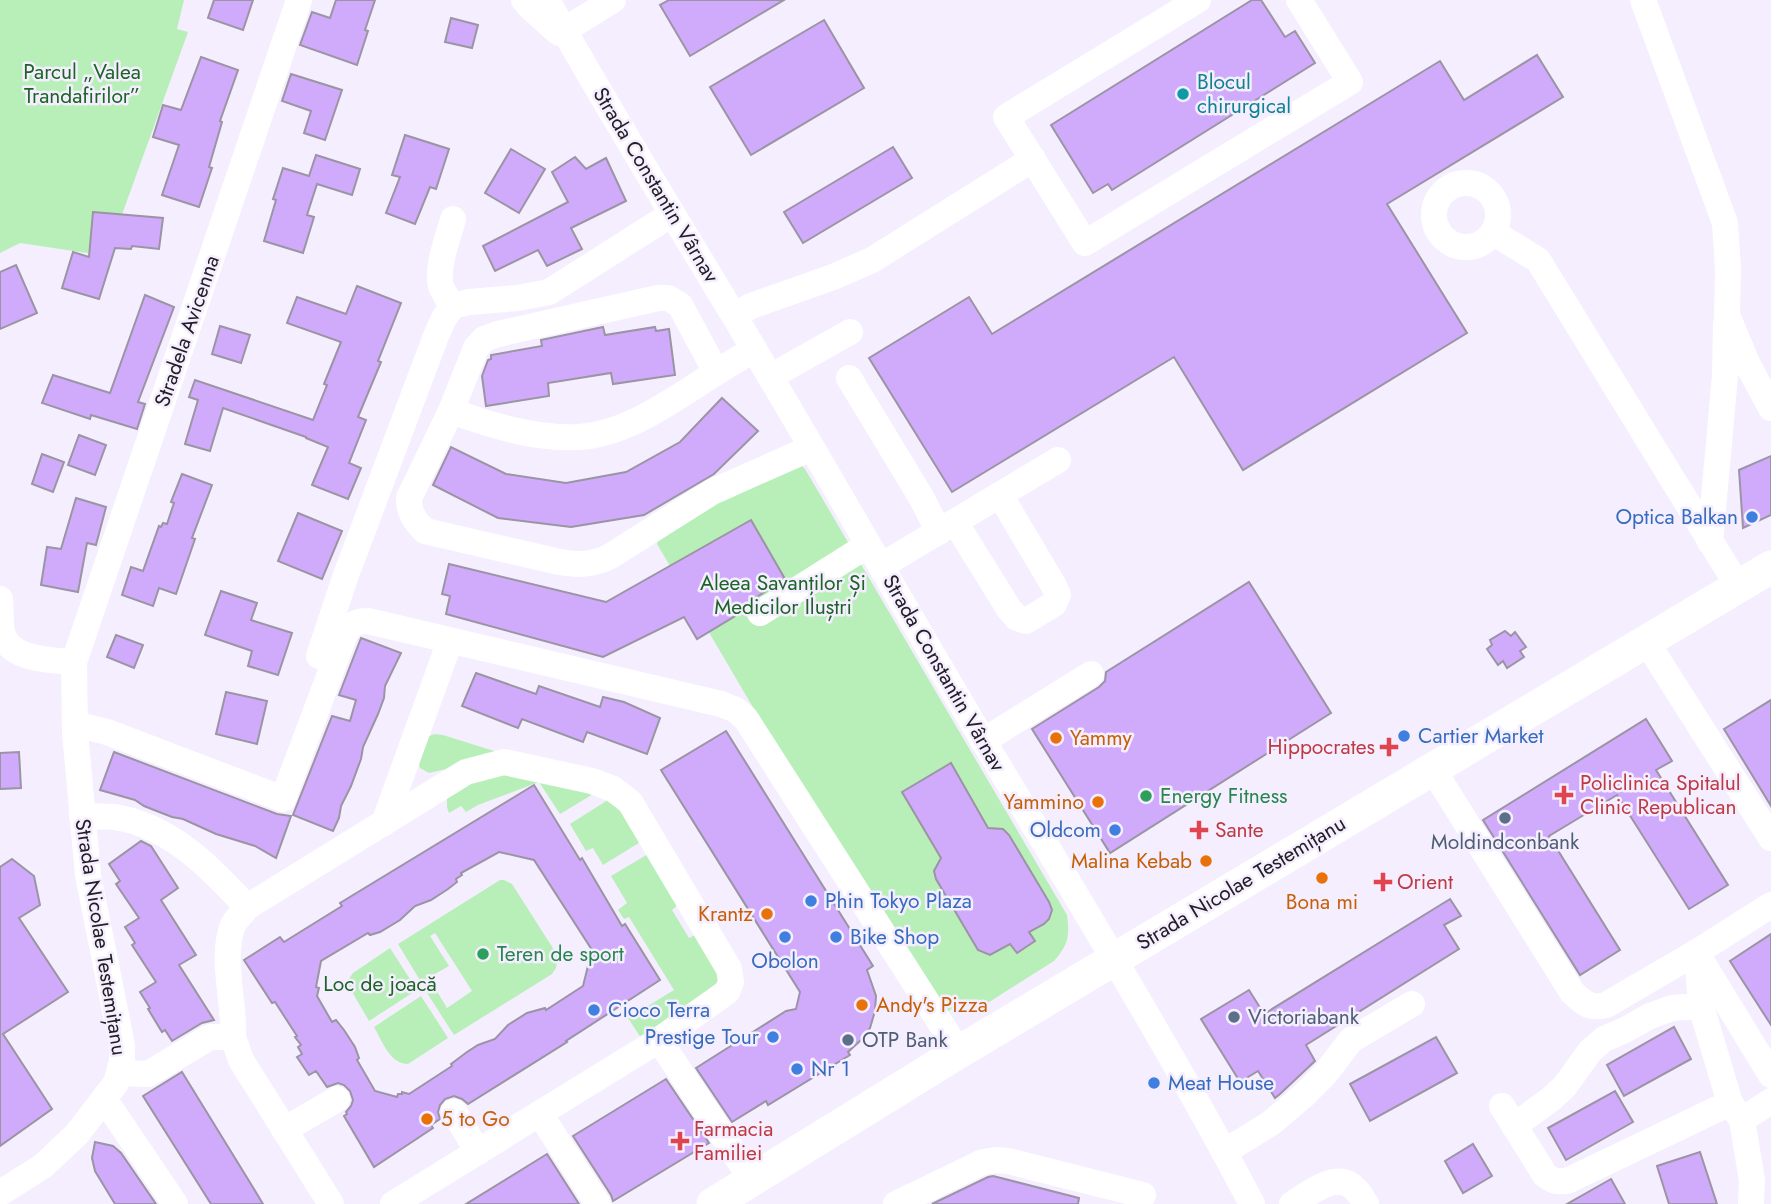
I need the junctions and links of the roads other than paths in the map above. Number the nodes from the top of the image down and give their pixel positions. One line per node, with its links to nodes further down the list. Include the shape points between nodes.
1 (299, 0): 35 (street, Stradela Avicenna)
2 (524, 0): 8 (street)
3 (547, 0): 8 (street, Strada Constantin Vârnav)
4 (613, 0): 8 (street)
5 (1198, 0): 9 (street, via 1006,117)
6 (1299, 0): 9 (street, via 1350,82 1085,243)
7 (1643, 0): 15 (street, via 1725,223)
8 (565, 36): 10 (street, Strada Constantin Vârnav)
9 (1033, 159): 14 (street, via 872,260)
10 (672, 214): 13 (street, via 549,292); 14 (street, Strada Constantin Vârnav)
11 (453, 219): 13 (street, via 441,285)
12 (1494, 233): 27 (street, via 1538,260)
13 (453, 306): 37 (street, via 436,336)
14 (734, 315): 17 (street, Strada Constantin Vârnav)
15 (1727, 315): 21 (street); 27 (street, via 1726,376)
16 (850, 332): 19 (street)
17 (754, 349): 18 (street); 19 (street, Strada Constantin Vârnav)
18 (716, 372): 22 (street, via 622,428 579,437 526,433); 22 (street, via 680,305 658,298 484,339 476,348)
19 (770, 377): 23 (street, Strada Constantin Vârnav)
20 (849, 378): 26 (street, via 921,497)
21 (1771, 408)
22 (451, 411): 23 (street, via 409,498 415,522 425,531 575,564 594,564 712,492)
23 (811, 448): 28 (street, Strada Constantin Vârnav)
24 (1058, 460): 25 (street)
25 (1000, 495): 26 (street); 26 (street, via 1058,595 1054,604 1026,621 1009,609)
26 (947, 527): 28 (street)
27 (1710, 542): 30 (street)
28 (874, 556): 32 (street); 39 (street, Strada Constantin Vârnav)
29 (1771, 567): 30 (main road, Strada Nicolae Testemițanu)
30 (1738, 586): 34 (main road, Strada Nicolae Testemițanu)
31 (0, 599): 35 (street, via 3,635 17,652)
32 (760, 613)
33 (450, 641): 38 (street, via 368,621 351,625 283,799 107,732 87,727); 42 (street); 52 (street, via 736,710)
34 (1646, 641): 40 (main road, Strada Nicolae Testemițanu); 43 (street)
35 (74, 662): 38 (street, Strada Nicolae Testemițanu)
36 (1091, 674): 39 (street)
37 (307, 691)
38 (75, 732): 41 (street, Strada Nicolae Testemițanu)
39 (983, 741): 47 (street, Strada Constantin Vârnav)
40 (1432, 768): 46 (street, via 1580,1000 1595,1007 1606,1005); 47 (main road, Strada Nicolae Testemițanu)
41 (82, 816): 45 (street, via 113,817 166,835 215,873); 53 (street, Strada Nicolae Testemițanu, via 88,875 122,1045)
42 (384, 823): 45 (street); 51 (street, via 466,772 504,762 592,781 630,802 729,969 731,982 727,992)
43 (1771, 838)
44 (1771, 905): 46 (street)
45 (247, 908): 50 (street, via 234,924 228,958)
46 (1697, 952): 49 (street); 54 (street)
47 (1114, 960): 52 (main road, Strada Nicolae Testemițanu); 63 (street, Strada Constantin Vârnav)
48 (1412, 1004): 63 (street, via 1352,1040 1304,1096 1272,1123)
49 (1701, 1006): 58 (street); 58 (street, via 1672,1008 1604,1040 1551,1099 1508,1116 1545,1175 1559,1182)
50 (233, 1037): 53 (street, via 210,1037 148,1074); 61 (street, via 241,1060)
51 (659, 1040): 60 (street); 64 (street)
52 (959, 1052): 64 (main road, Strada Nicolae Testemițanu)
53 (120, 1073): 56 (street, Strada Nicolae Testemițanu)
54 (1771, 1075)
55 (337, 1099): 61 (street)
56 (105, 1100): 65 (street, Strada Nicolae Testemițanu, via 43,1166); 68 (street)
57 (1771, 1101): 58 (street)
58 (1736, 1111): 77 (street, via 1752,1180)
59 (454, 1112): 62 (street)
60 (540, 1114): 62 (street); 71 (street)
61 (285, 1130): 69 (street)
62 (478, 1152): 67 (street)
63 (1224, 1152): 74 (street, Strada Constantin Vârnav)
64 (752, 1180): 72 (main road, Strada Nicolae Testemițanu)
65 (0, 1193)
66 (1143, 1195): 73 (street, via 996,1160)
67 (426, 1196): 70 (street)
68 (175, 1204)
69 (331, 1204)
70 (394, 1204)
71 (598, 1204)
72 (713, 1204)
73 (896, 1204)
74 (1252, 1204)
75 (1292, 1204): 76 (street, via 1333,1181 1345,1181)
76 (1366, 1204)
77 (1751, 1204)

